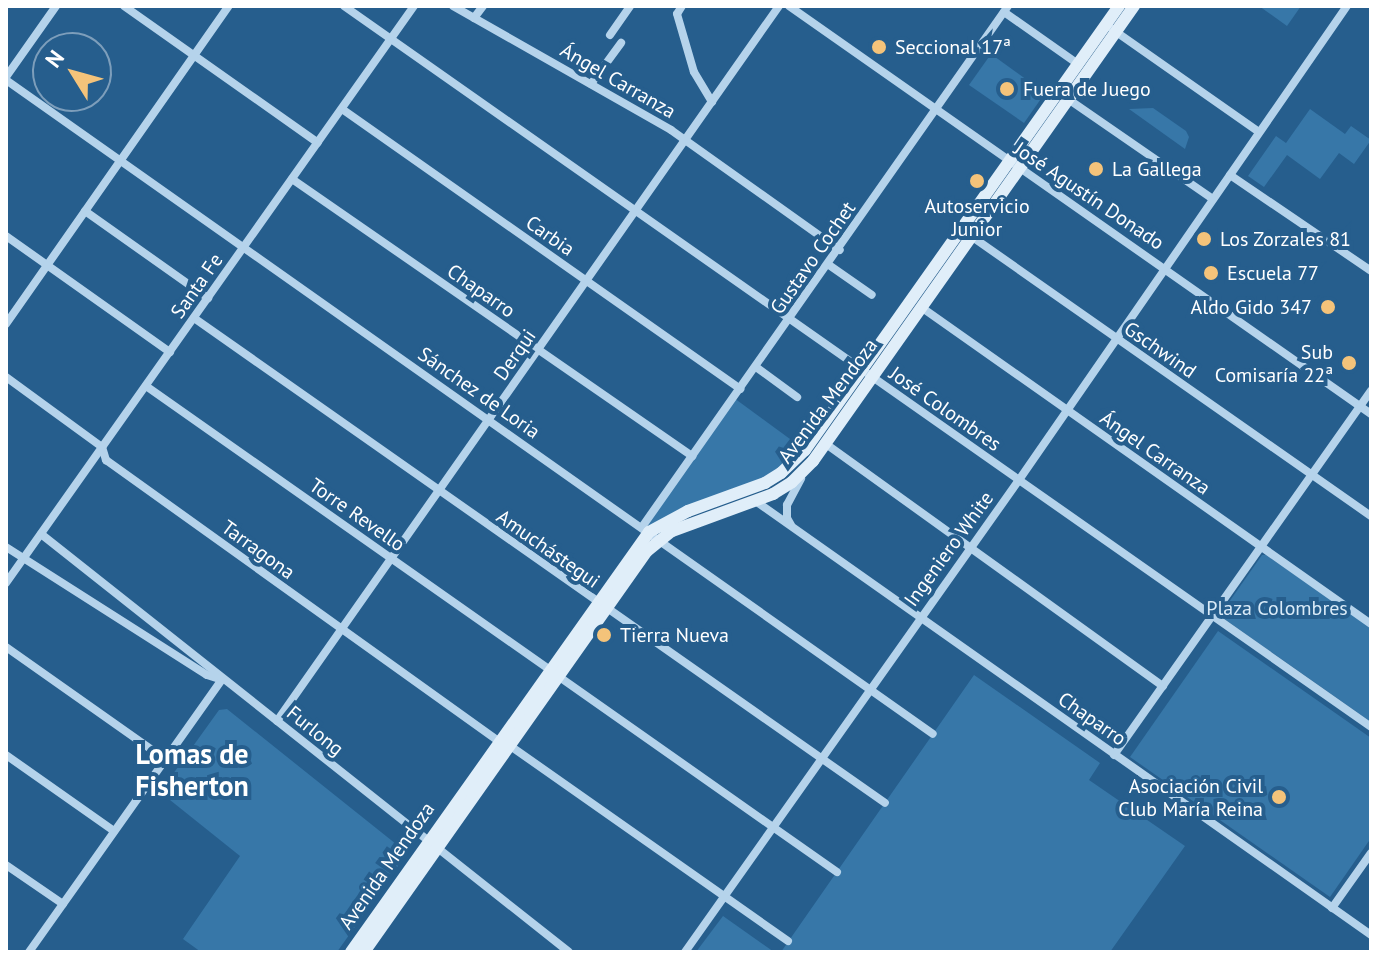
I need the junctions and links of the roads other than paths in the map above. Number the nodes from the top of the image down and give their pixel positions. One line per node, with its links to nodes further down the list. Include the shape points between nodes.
1 (56, 6): 23 (street)
2 (124, 6): 21 (street)
3 (229, 6): 21 (street)
4 (344, 6): 19 (street, José Colombres)
5 (414, 6): 19 (street, Santa Fe)
6 (453, 6): 16 (street, Ángel Carranza)
7 (483, 6): 16 (street)
8 (630, 6): 18 (street)
9 (682, 6): 26 (street, via 677,14 694,72)
10 (779, 6): 26 (street, Derqui)
11 (789, 6): 28 (street, José Agustín Donado)
12 (1119, 6): 17 (main road, Avenida Mendoza)
13 (1134, 6): 17 (main road, Avenida Mendoza)
14 (1347, 6): 29 (street, Ingeniero White)
15 (1006, 9): 22 (street); 28 (street, Gustavo Cochet)
16 (474, 18): 24 (street, Ángel Carranza)
17 (1110, 28): 22 (main road, Avenida Mendoza); 25 (main road, Avenida Mendoza); 29 (street)
18 (610, 35)
19 (391, 39): 27 (street, Santa Fe); 38 (street, José Colombres)
20 (621, 43): 24 (street)
21 (194, 56): 31 (street); 32 (street)
22 (1078, 64): 33 (main road, Avenida Mendoza)
23 (6, 79): 32 (street, Sánchez de Loria)
24 (591, 84): 30 (street, Ángel Carranza)
25 (1068, 99): 33 (main road, Avenida Mendoza); 36 (street)
26 (712, 102): 30 (street, Derqui)
27 (342, 109): 31 (street, Santa Fe); 47 (street, Carbia)
28 (936, 110): 33 (street, José Agustín Donado); 42 (street, Gustavo Cochet)
29 (1259, 132): 34 (street, Ingeniero White)
30 (685, 140): 38 (street, Derqui); 42 (street, Ángel Carranza)
31 (318, 143): 35 (street, Santa Fe)
32 (120, 161): 37 (street); 41 (street, Sánchez de Loria)
33 (1014, 165): 40 (main road, Avenida Mendoza); 45 (street, José Agustín Donado); 58 (main road, Avenida Mendoza)
34 (1230, 175): 36 (street, Ingeniero White); 46 (street)
35 (292, 179): 41 (street, Santa Fe); 55 (street, Chaparro)
36 (1213, 199): 45 (street, Ingeniero White)
37 (85, 211): 43 (street); 49 (street)
38 (635, 211): 47 (street, Derqui); 52 (street, José Colombres)
39 (6, 236): 43 (street)
40 (971, 236): 50 (main road, Avenida Mendoza); 54 (street, Gschwind)
41 (244, 248): 49 (street, Santa Fe); 67 (street, Sánchez de Loria)
42 (840, 250): 44 (street, Gustavo Cochet)
43 (47, 265): 53 (street); 56 (street)
44 (829, 265): 48 (street); 52 (street, Gustavo Cochet)
45 (1165, 268): 54 (street, Ingeniero White); 64 (street, José Agustín Donado)
46 (1371, 271)
47 (586, 281): 55 (street, Derqui); 61 (street, Carbia)
48 (872, 295)
49 (208, 298): 51 (street, Santa Fe)
50 (921, 307): 58 (main road, Avenida Mendoza); 65 (street, Ángel Carranza)
51 (194, 318): 56 (street, Santa Fe); 74 (street, Amuchástegui)
52 (790, 320): 57 (street, Gustavo Cochet); 58 (street, José Colombres)
53 (6, 324)
54 (1117, 338): 65 (street, Ingeniero White); 72 (street, Gschwind)
55 (538, 349): 67 (street, Derqui); 70 (street, Chaparro)
56 (170, 352): 60 (street, Santa Fe)
57 (756, 367): 61 (street, Gustavo Cochet); 63 (street)
58 (867, 374): 68 (main road, Avenida Mendoza); 73 (street, José Colombres); 75 (main road, Avenida Mendoza, via 797,460)
59 (6, 377): 69 (street, Tarragona)
60 (146, 386): 69 (street, Santa Fe); 84 (street, Torre Revello)
61 (740, 389): 70 (street, Gustavo Cochet)
62 (1371, 391): 64 (street)
63 (797, 397)
64 (1360, 407): 66 (street, José Agustín Donado); 72 (street)
65 (1067, 410): 73 (street, Ingeniero White); 83 (street, Ángel Carranza)
66 (1371, 414)
67 (489, 419): 74 (street, Derqui); 79 (street, Sánchez de Loria)
68 (826, 444): 71 (main road, Avenida Mendoza); 82 (street)
69 (102, 447): 80 (street, Santa Fe); 91 (street, Tarragona, via 106,460)
70 (692, 456): 79 (street, Gustavo Cochet)
71 (806, 470): 76 (main road, Avenida Mendoza); 78 (street, via 787,505)
72 (1312, 475): 77 (street, Gschwind); 83 (street)
73 (1019, 480): 82 (street, Ingeniero White); 88 (street, José Colombres)
74 (439, 491): 84 (street, Derqui); 87 (street, Amuchástegui)
75 (743, 493): 76 (street, Chaparro); 79 (main road, Avenida Mendoza, via 688,511)
76 (755, 501): 78 (street, Chaparro); 79 (main road, Avenida Mendoza)
77 (1371, 516)
78 (794, 529): 89 (street, Chaparro)
79 (650, 532): 87 (main road, Avenida Mendoza); 96 (street, Sánchez de Loria)
80 (41, 534): 85 (street, Santa Fe); 94 (street, Furlong)
81 (6, 547): 85 (street)
82 (969, 547): 89 (street, Ingeniero White); 95 (street)
83 (1261, 547): 88 (street); 90 (street, Ángel Carranza)
84 (391, 558): 91 (street, Derqui); 93 (street, Torre Revello)
85 (23, 559): 86 (street, Santa Fe); 94 (street, via 207,675)
86 (6, 583)
87 (601, 606): 93 (main road, Avenida Mendoza); 104 (street, Amuchástegui)
88 (1212, 616): 95 (street); 98 (street, José Colombres)
89 (919, 618): 96 (street, Ingeniero White); 102 (street, Chaparro)
90 (1371, 624)
91 (341, 630): 97 (street, Derqui); 100 (street, Tarragona)
92 (6, 647): 103 (street)
93 (554, 673): 100 (main road, Avenida Mendoza); 106 (street, Torre Revello)
94 (222, 679): 97 (street, Furlong); 103 (street)
95 (1163, 686): 102 (street)
96 (870, 689): 99 (street, Sánchez de Loria); 104 (street, Ingeniero White)
97 (277, 721): 108 (street, Furlong)
98 (1371, 727)
99 (933, 734)
100 (504, 743): 108 (main road, Avenida Mendoza); 112 (street, Tarragona)
101 (6, 755): 107 (street)
102 (1114, 755): 114 (street, Chaparro)
103 (165, 759): 107 (street)
104 (821, 759): 105 (street, Amuchástegui); 106 (street, Ingeniero White)
105 (885, 803)
106 (773, 827): 111 (street, Torre Revello); 112 (street, Ingeniero White)
107 (114, 831): 113 (street)
108 (432, 846): 118 (main road, Avenida Mendoza); 119 (main road, Avenida Mendoza); 120 (street, Furlong)
109 (1371, 853): 114 (street)
110 (6, 865): 113 (street)
111 (837, 872)
112 (724, 896): 116 (street, Tarragona); 121 (street, Ingeniero White)
113 (63, 904): 117 (street)
114 (1332, 908): 115 (street, Chaparro)
115 (1371, 935)
116 (788, 941)
117 (29, 952)
118 (351, 952)
119 (364, 952)
120 (569, 952)
121 (685, 952)

